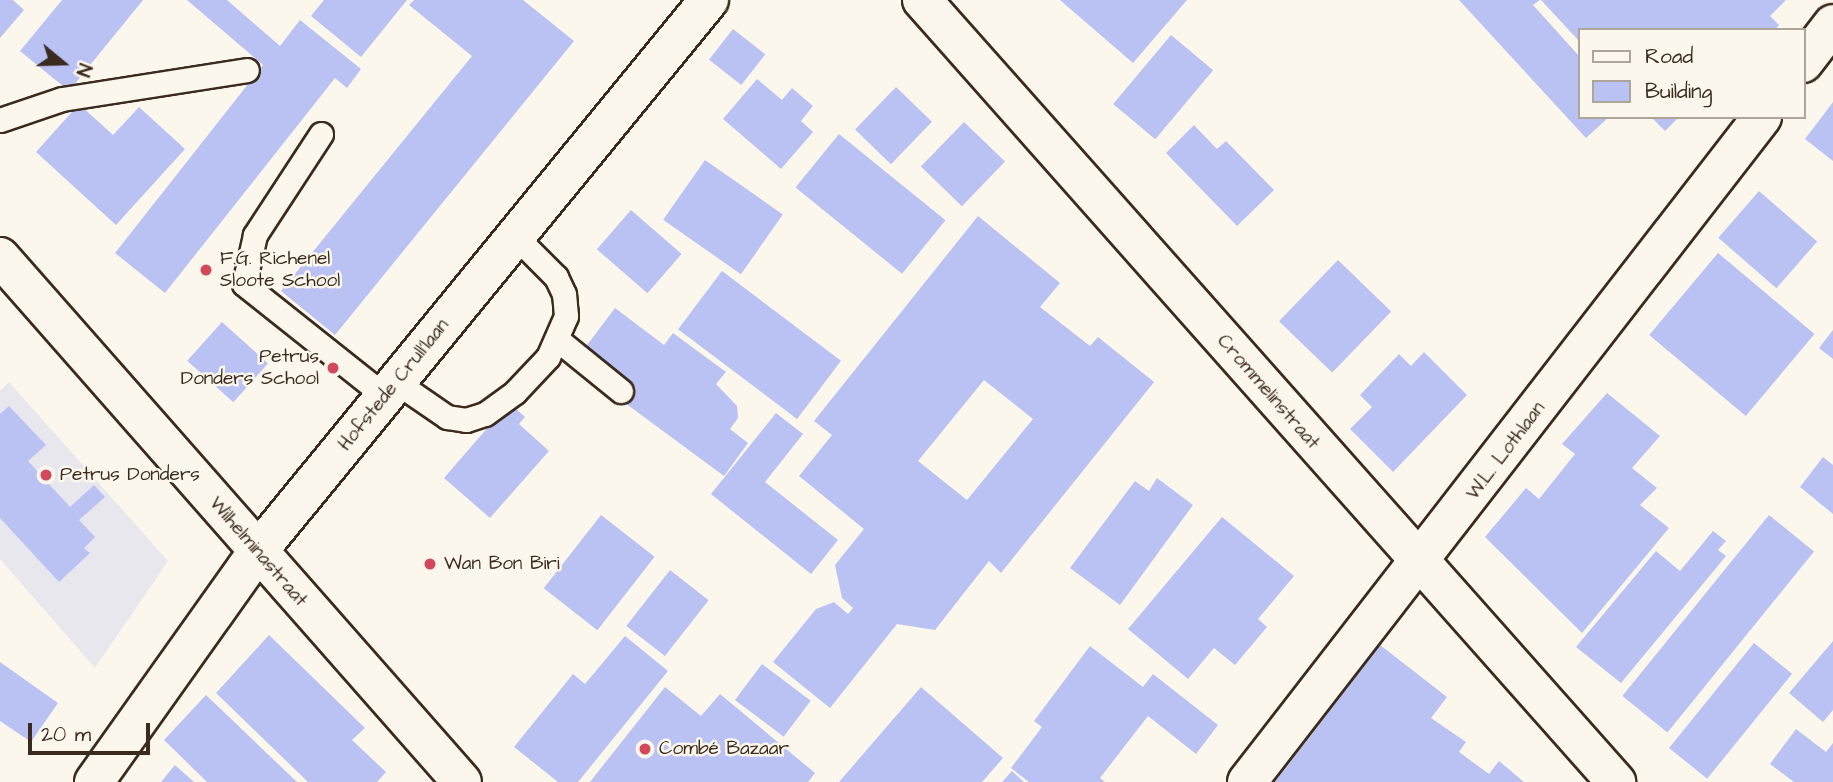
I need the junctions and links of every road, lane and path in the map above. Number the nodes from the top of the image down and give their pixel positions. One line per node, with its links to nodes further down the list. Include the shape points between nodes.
1 (709, 0): 9 (street, Hofstede Crull'laan)
2 (922, 0): 15 (street, Crommelinstraat)
3 (1833, 24): 4 (street)
4 (1805, 60)
5 (247, 70): 7 (lane, via 62,99)
6 (1760, 119): 15 (street, W.L. Lothlaan)
7 (0, 120)
8 (321, 134): 12 (lane, via 255,235 244,284)
9 (515, 236): 11 (lane, via 556,277 564,294 566,316); 12 (street, Hofstede Crull'laan)
10 (1, 259): 14 (street, Wilhelminastraat)
11 (558, 341): 12 (lane, via 515,392 485,414 466,420 447,417); 13 (lane)
12 (391, 389): 14 (street, Hofstede Crull'laan)
13 (621, 391)
14 (258, 551): 16 (street, Hofstede Crull'laan); 17 (street, Wilhelminastraat)
15 (1419, 564): 18 (street, W.L. Lothlaan); 19 (street, Crommelinstraat)
16 (94, 782)
17 (463, 782)
18 (1247, 782)
19 (1616, 782)

